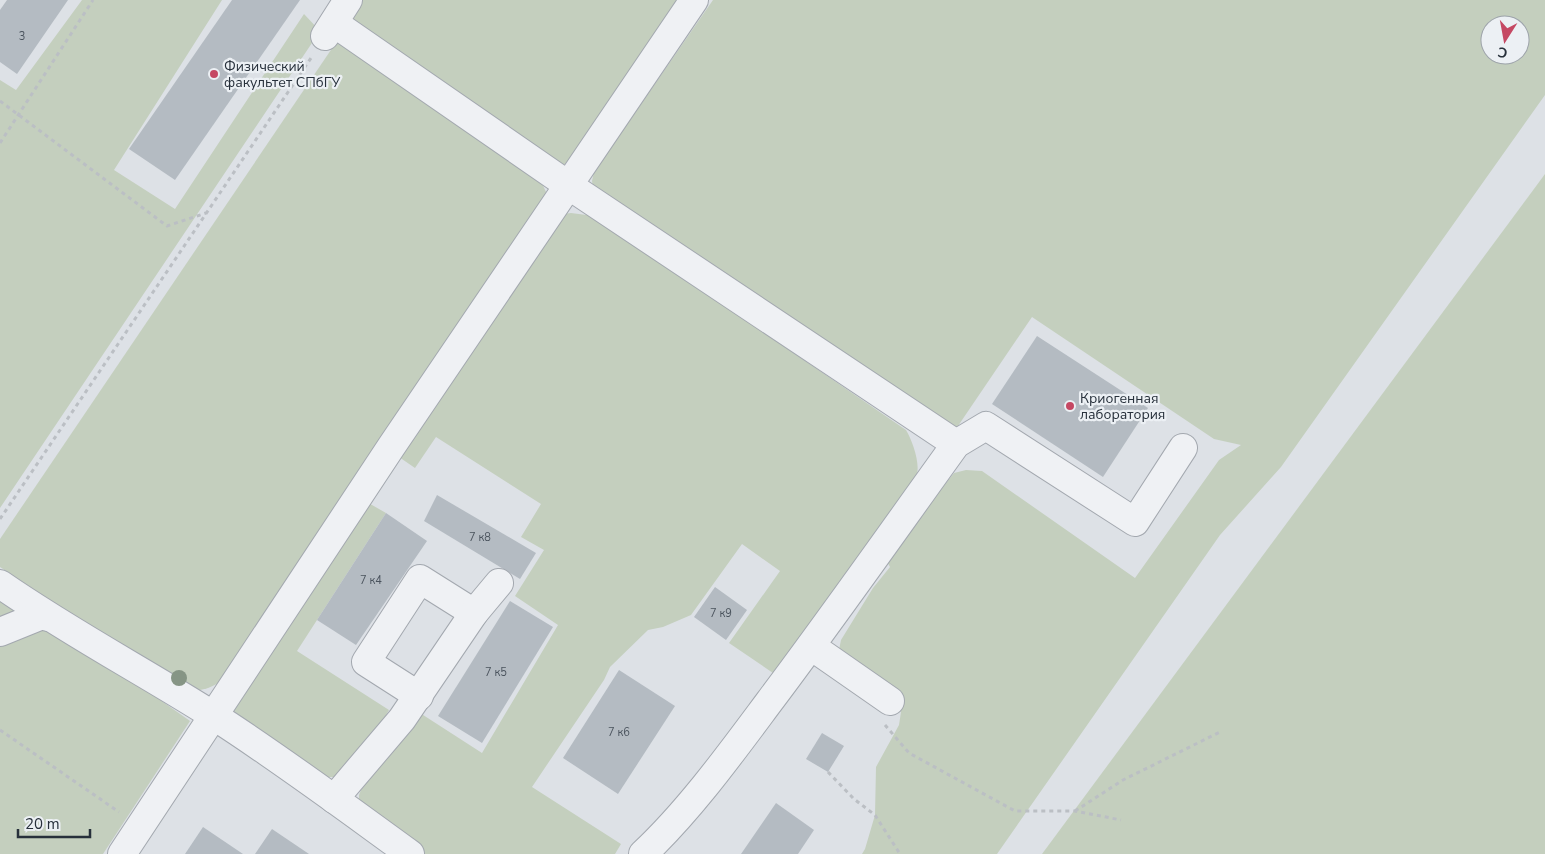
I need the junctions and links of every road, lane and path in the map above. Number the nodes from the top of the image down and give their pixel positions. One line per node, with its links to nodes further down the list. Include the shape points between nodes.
1 (93, 0): 6 (path)
2 (348, 0): 4 (lane)
3 (694, 0): 8 (lane)
4 (330, 30): 8 (lane); 9 (path)
5 (0, 101): 6 (path)
6 (19, 113): 7 (path); 9 (path, via 167,226)
7 (0, 142)
8 (568, 185): 10 (lane); 21 (lane)
9 (207, 213): 12 (path)
10 (956, 444): 11 (lane, via 986,426 1135,522); 18 (lane)
11 (1184, 448)
12 (0, 520)
13 (499, 583): 15 (lane)
14 (0, 584): 16 (lane)
15 (474, 613): 19 (lane); 19 (lane, via 420,579 366,662)
16 (48, 617): 17 (lane, via 42,615); 21 (lane)
17 (0, 632)
18 (811, 646): 20 (lane); 31 (lane, via 735,748 662,836)
19 (419, 696): 25 (lane)
20 (887, 713): 26 (path, via 909,753 1015,811)
21 (214, 716): 25 (lane); 28 (lane)
22 (0, 730): 28 (path)
23 (1220, 732): 26 (path, via 1123,780)
24 (828, 772): 32 (path, via 875,815)
25 (334, 798): 30 (lane)
26 (1074, 811): 27 (path)
27 (1121, 820)
28 (141, 825): 29 (lane)
29 (122, 854)
30 (410, 854)
31 (643, 854)
32 (900, 854)

